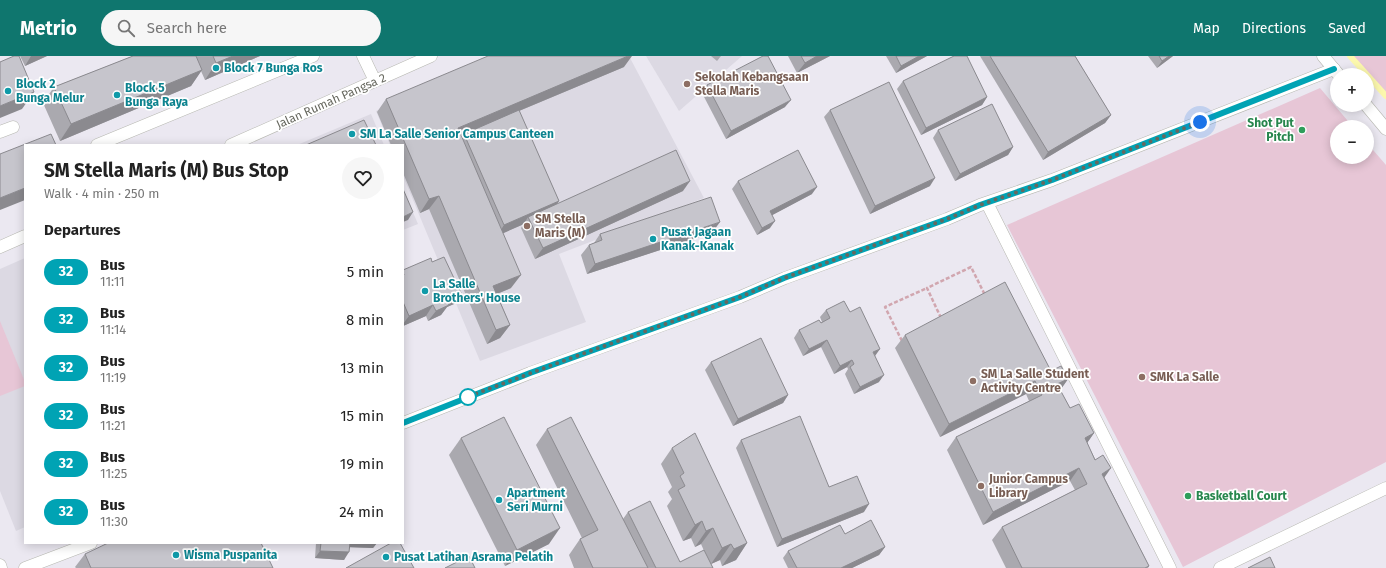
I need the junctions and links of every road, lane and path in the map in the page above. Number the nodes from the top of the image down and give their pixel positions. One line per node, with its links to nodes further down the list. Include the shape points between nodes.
1 (313, 56): 12 (street)
2 (363, 56): 7 (street)
3 (431, 56): 7 (street, Jalan Rumah Pangsa 2)
4 (1323, 56): 5 (street)
5 (1334, 68)
6 (1330, 75): 14 (street)
7 (375, 81): 13 (street, Jalan Rumah Pangsa 2)
8 (1372, 112): 10 (street)
9 (13, 126): 11 (street)
10 (1386, 129)
11 (0, 132)
12 (99, 144)
13 (233, 144)
14 (987, 203): 21 (street, via 530,373); 27 (street)
15 (24, 236): 16 (street)
16 (0, 247)
17 (927, 288): 18 (path, via 971,267); 19 (path); 20 (path, via 885,307)
18 (985, 295)
19 (944, 324)
20 (903, 344)
21 (404, 423)
22 (1386, 488): 28 (street)
23 (88, 544): 26 (street)
24 (0, 565): 25 (street)
25 (1, 568)
26 (25, 568)
27 (1170, 568)
28 (1220, 568)

